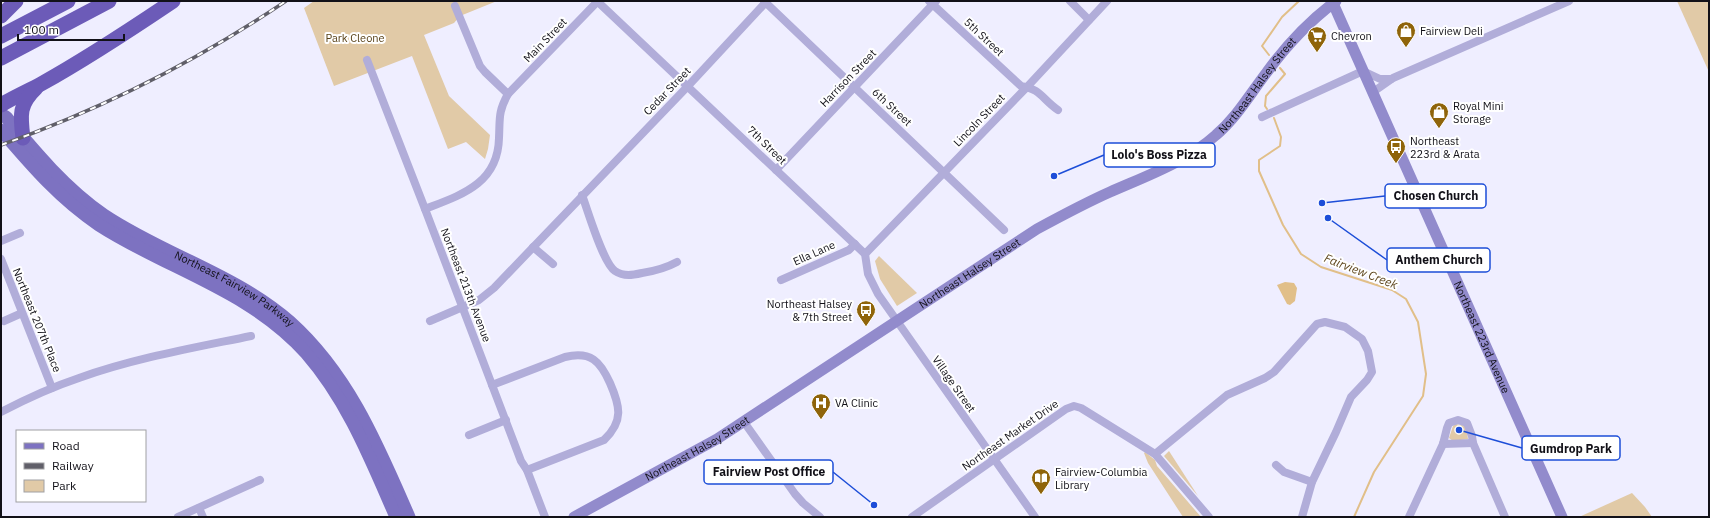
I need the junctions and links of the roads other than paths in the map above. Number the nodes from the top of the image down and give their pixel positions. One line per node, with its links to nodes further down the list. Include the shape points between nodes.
1 (16, 1): 13 (highway)
2 (68, 1): 15 (highway)
3 (109, 1): 16 (highway)
4 (173, 1): 20 (highway)
5 (597, 1): 21 (street, 7th Street); 25 (street, Main Street)
6 (765, 1): 21 (street, Cedar Street); 22 (street, 6th Street)
7 (1070, 1): 14 (street)
8 (1107, 1): 14 (street, Lincoln Street)
9 (1569, 1): 19 (street)
10 (933, 2): 22 (street, Harrison Street); 23 (street, 5th Street, via 1021,86)
11 (1334, 2): 18 (main road, Northeast 223rd Avenue); 49 (main road, Northeast Halsey Street, via 1293,38 1235,116 1203,146 1179,161 1097,198 1037,229)
12 (455, 6): 25 (street, via 480,66)
13 (1, 16)
14 (1089, 20): 23 (street, Lincoln Street)
15 (1, 36)
16 (1, 58)
17 (367, 60): 34 (street, Northeast 213th Avenue)
18 (1363, 71): 19 (street, via 1380,79); 24 (main road, Northeast 223rd Avenue); 29 (street)
19 (1393, 78): 24 (street)
20 (40, 84): 26 (highway); 30 (highway, via 27,98 21,110)
21 (688, 86): 31 (street, 7th Street); 33 (street, Cedar Street)
22 (855, 87): 31 (street, Harrison Street); 32 (street, 6th Street)
23 (1027, 87): 27 (street, 5th Street, via 1036,89); 32 (street, Lincoln Street)
24 (1373, 92): 79 (main road, Northeast 223rd Avenue)
25 (508, 94): 34 (street, Main Street, via 499,115 497,153 486,176 467,192)
26 (1, 105)
27 (1058, 110)
28 (1, 114): 30 (main road, Northeast Fairview Parkway, via 6,116)
29 (1262, 117)
30 (17, 137): 68 (main road, Northeast Fairview Parkway, via 56,191 98,224 244,302 294,342 340,398); 69 (main road, Northeast Fairview Parkway, via 81,198 104,215 233,282 268,305 299,331 333,370 355,402)
31 (776, 170): 38 (street, 7th Street)
32 (944, 172): 35 (street, 6th Street); 40 (street, Lincoln Street)
33 (582, 195): 39 (street, Cedar Street); 42 (street, via 602,251 614,270 626,275 635,275 664,269)
34 (425, 209): 45 (street, Northeast 213th Avenue)
35 (1004, 230)
36 (20, 233): 37 (street)
37 (1, 241)
38 (855, 244): 40 (street, 7th Street); 44 (street, Ella Lane, via 849,250)
39 (533, 247): 43 (street); 45 (street, Cedar Street, via 494,288 479,300)
40 (865, 254): 49 (street, via 872,285)
41 (1, 259): 46 (street, Northeast 207th Place)
42 (677, 262)
43 (553, 264)
44 (781, 280)
45 (462, 307): 48 (street, Cedar Street); 51 (street, Northeast 213th Avenue)
46 (22, 313): 47 (street); 52 (street, Northeast 207th Place)
47 (4, 321)
48 (430, 321)
49 (896, 322): 55 (main road, Northeast Halsey Street); 60 (street, Village Street)
50 (251, 336): 52 (street, via 173,351 80,377)
51 (492, 385): 54 (street, Northeast 213th Avenue); 62 (street, via 565,357 578,355 599,362 613,389 619,409 618,417 611,433 604,440)
52 (52, 388): 53 (street)
53 (1, 412)
54 (506, 420): 56 (street); 62 (street, Northeast 213th Avenue, via 521,461)
55 (744, 422): 71 (main road, Northeast Halsey Street); 72 (street, via 803,504)
56 (469, 435)
57 (1472, 443): 58 (street); 58 (street, via 1467,423 1458,420 1449,423); 78 (street)
58 (1443, 444): 77 (street)
59 (1155, 454): 60 (street, Northeast Market Drive, via 1082,408 1074,406); 64 (street, via 1227,395 1274,372 1312,328 1325,322 1345,327 1362,339 1368,351 1372,372 1351,397); 75 (street)
60 (994, 459): 73 (street, Northeast Market Drive); 74 (street, Village Street)
61 (1276, 465): 64 (street, via 1284,472)
62 (527, 470): 70 (street, Northeast 213th Avenue)
63 (260, 480): 65 (street)
64 (1312, 482): 76 (street)
65 (199, 508): 66 (street); 67 (street)
66 (178, 517)
67 (203, 517)
68 (396, 517)
69 (409, 517)
70 (545, 517)
71 (574, 517)
72 (820, 517)
73 (912, 517)
74 (1035, 517)
75 (1209, 517)
76 (1302, 517)
77 (1409, 517)
78 (1506, 517)
79 (1562, 517)

